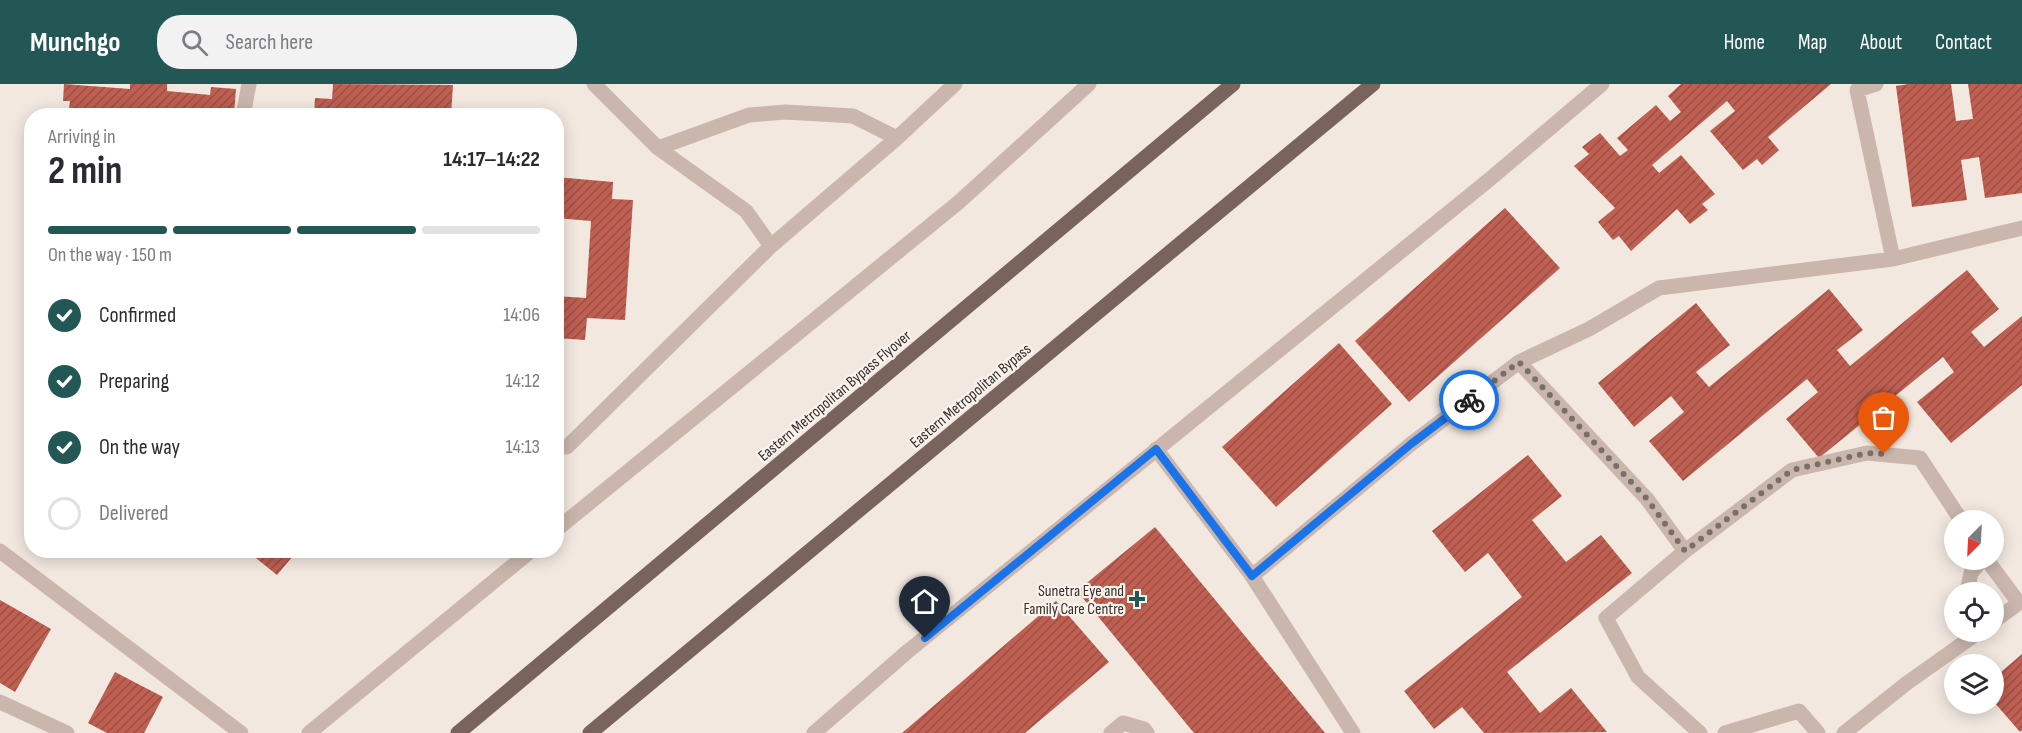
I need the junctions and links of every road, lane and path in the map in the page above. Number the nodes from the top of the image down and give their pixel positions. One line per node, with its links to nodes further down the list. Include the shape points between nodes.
1 (249, 84): 10 (street)
2 (594, 84): 12 (street)
3 (955, 84): 11 (street)
4 (1089, 84): 20 (street, via 959,202)
5 (1233, 84): 32 (main road, Eastern Metropolitan Bypass Flyover)
6 (1373, 84): 33 (main road, Eastern Metropolitan Bypass)
7 (1602, 84): 18 (street, via 1490,180)
8 (1876, 84): 9 (street)
9 (1860, 87): 15 (street)
10 (244, 108)
11 (897, 138): 12 (street, via 853,116 785,112 748,115); 14 (street)
12 (658, 148): 14 (street, via 746,211)
13 (2022, 228): 15 (street)
14 (771, 246): 17 (street)
15 (1893, 259): 16 (street, via 1659,288 1589,329)
16 (1519, 362): 22 (street, via 1647,499); 24 (street, via 1411,444)
17 (564, 447)
18 (1156, 449): 24 (street); 34 (street)
19 (1954, 510): 22 (street, via 1920,458 1867,453 1792,470)
20 (564, 523)
21 (0, 551): 30 (street)
22 (1685, 551): 38 (street, via 1606,618 1638,677)
23 (522, 558): 31 (street)
24 (1252, 576): 37 (street)
25 (2004, 583): 26 (street, via 2019,603)
26 (2004, 614)
27 (1961, 642): 41 (street)
28 (0, 702): 29 (street)
29 (67, 733)
30 (241, 733)
31 (309, 733)
32 (458, 733)
33 (590, 733)
34 (814, 733)
35 (1110, 733): 36 (street, via 1123,723)
36 (1147, 733)
37 (1353, 733)
38 (1700, 733)
39 (1725, 733): 40 (street, via 1799,711)
40 (1818, 733)
41 (1844, 733)

